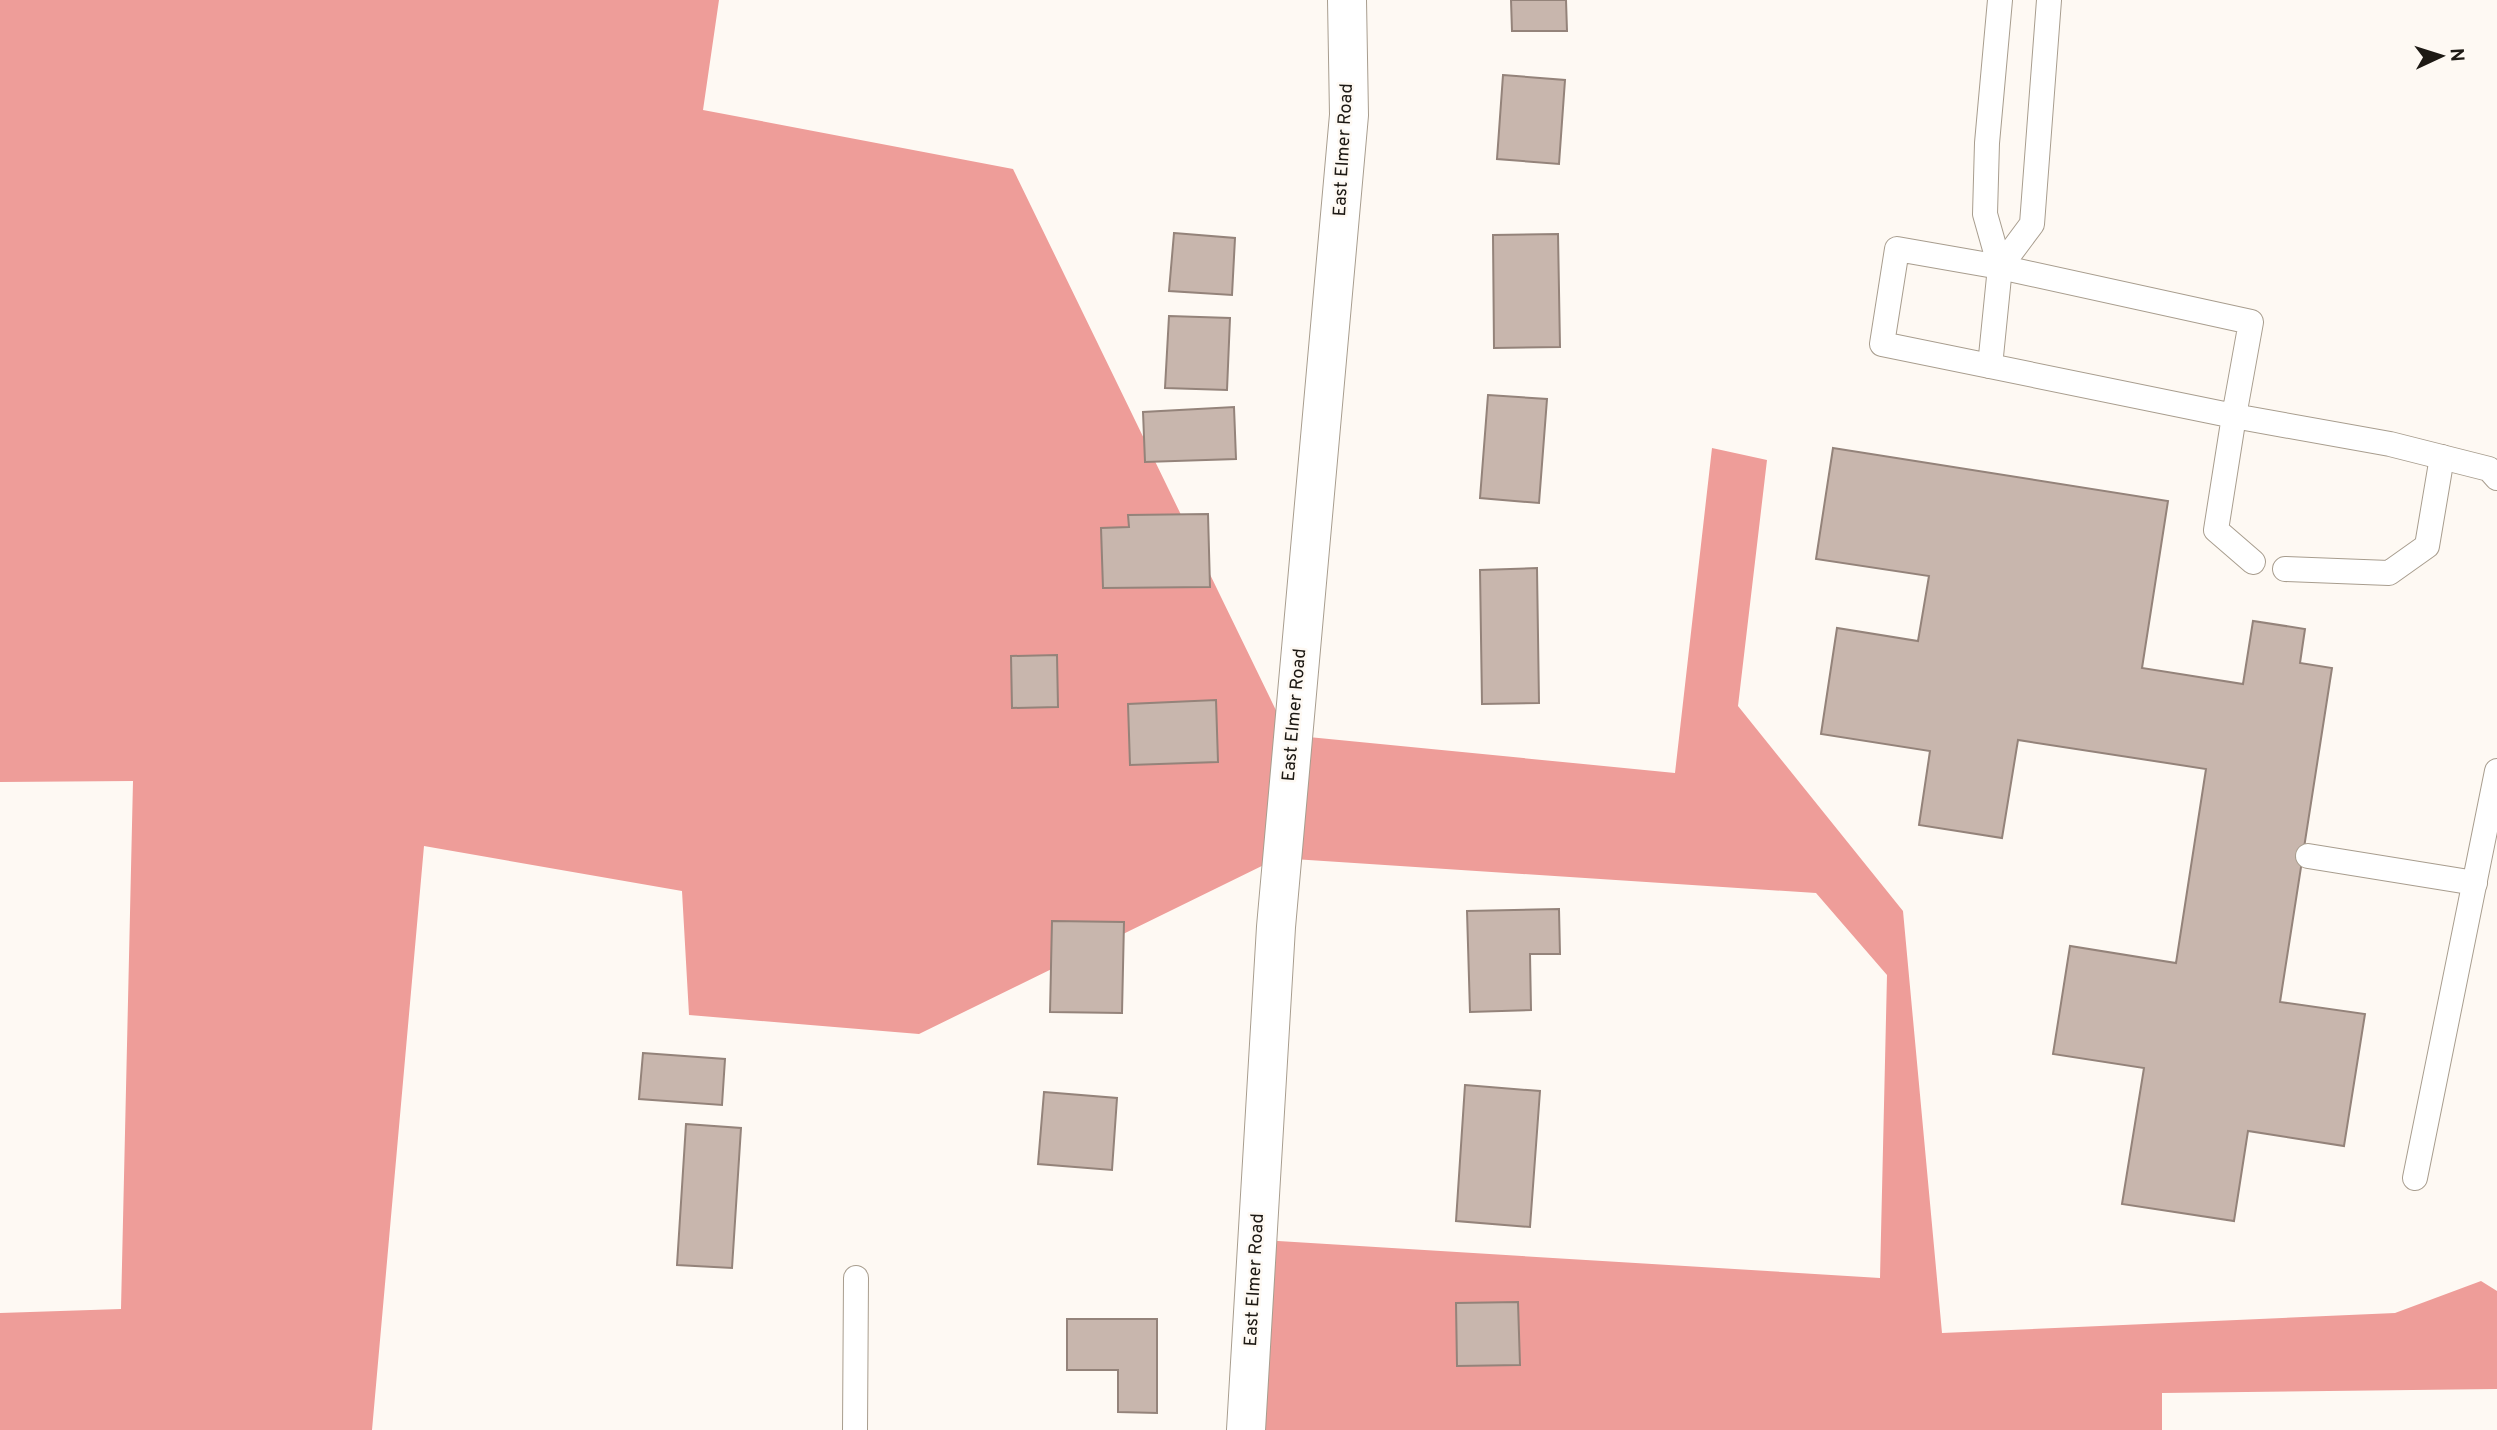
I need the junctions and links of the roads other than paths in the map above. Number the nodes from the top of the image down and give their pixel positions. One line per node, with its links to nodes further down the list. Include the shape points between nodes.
1 (1347, 0): 17 (street, East Elmer Road, via 1349,115 1276,927)
2 (2000, 0): 4 (lane, via 1985,214)
3 (2049, 0): 4 (lane, via 2032,224)
4 (2000, 267): 5 (lane); 5 (lane, via 1898,249 1882,344); 6 (lane, via 2251,322)
5 (1990, 366): 6 (lane)
6 (2234, 416): 7 (lane); 9 (lane, via 2216,530)
7 (2442, 457): 8 (lane, via 2489,470); 10 (lane, via 2427,546 2389,573)
8 (2497, 478)
9 (2253, 562)
10 (2285, 569)
11 (2497, 771): 13 (lane)
12 (2308, 856): 13 (lane)
13 (2475, 883): 14 (lane)
14 (2416, 1178)
15 (856, 1278): 16 (lane)
16 (855, 1430)
17 (1246, 1430)

